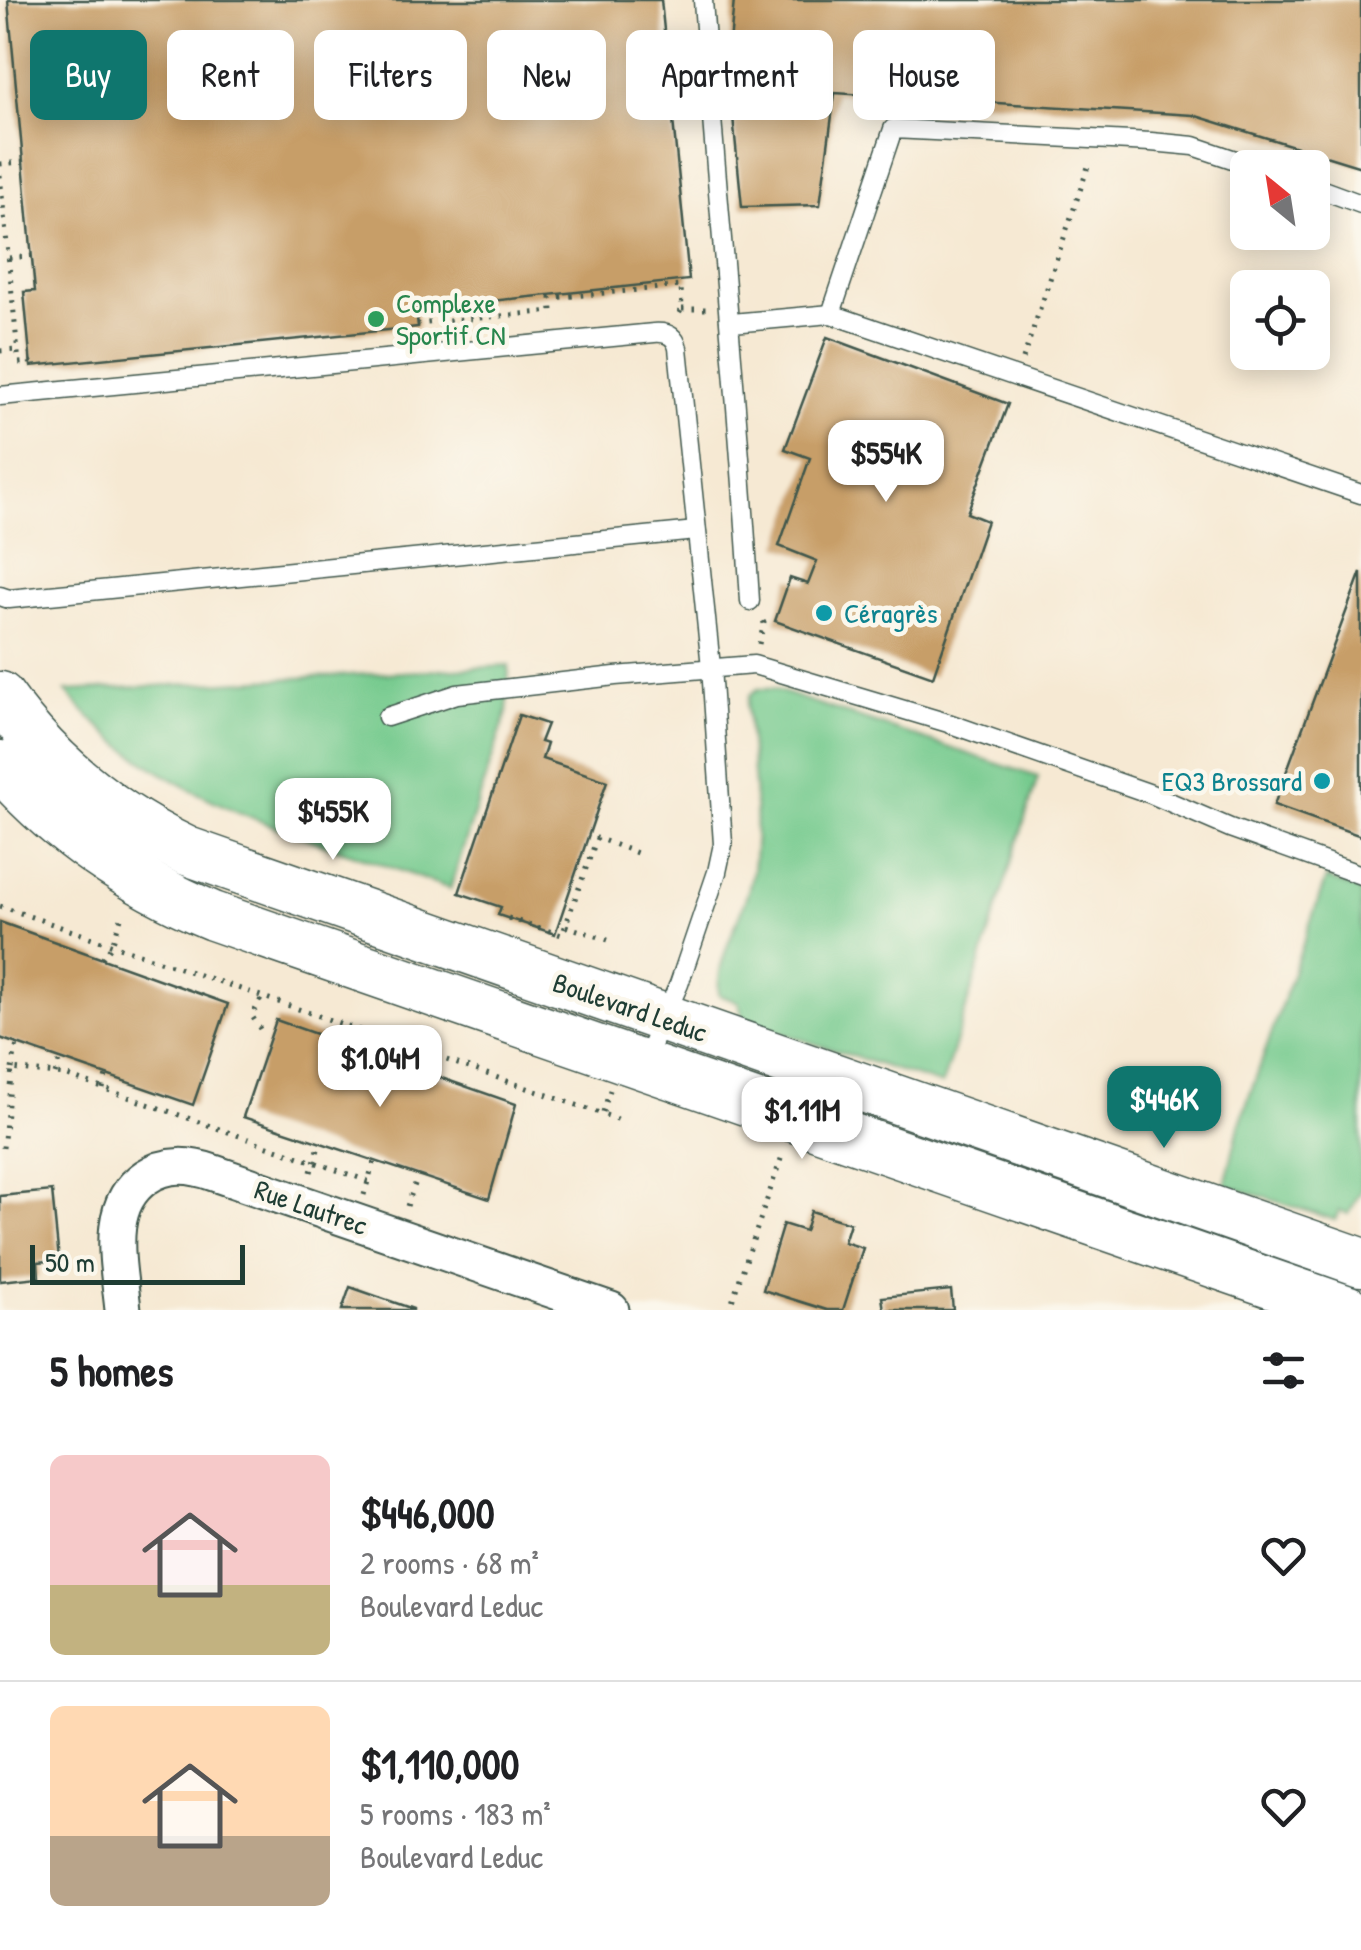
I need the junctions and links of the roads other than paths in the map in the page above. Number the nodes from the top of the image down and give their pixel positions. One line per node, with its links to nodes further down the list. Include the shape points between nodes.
1 (702, 0): 6 (lane)
2 (1230, 158): 5 (lane, via 1152,142 893,129)
3 (1330, 193): 4 (lane)
4 (1361, 204)
5 (831, 314): 6 (lane); 8 (lane)
6 (732, 323): 11 (lane)
7 (0, 396): 9 (lane, via 665,333 678,348)
8 (1361, 494)
9 (696, 530): 10 (lane); 12 (lane)
10 (0, 596)
11 (750, 601)
12 (711, 667): 14 (lane, via 457,694); 16 (lane, via 754,665 965,728); 17 (lane, via 723,844)
13 (0, 696): 17 (street, Boulevard Leduc, via 86,788 176,846)
14 (386, 717)
15 (0, 765): 18 (street, Boulevard Leduc, via 101,857 183,904)
16 (1361, 875)
17 (663, 1018): 18 (lane); 19 (street, Boulevard Leduc)
18 (628, 1074): 22 (street, Boulevard Leduc)
19 (1361, 1262)
20 (123, 1310): 21 (street, Rue Lautrec, via 117,1248 124,1201 148,1175 178,1166)
21 (610, 1310)
22 (1348, 1310)

